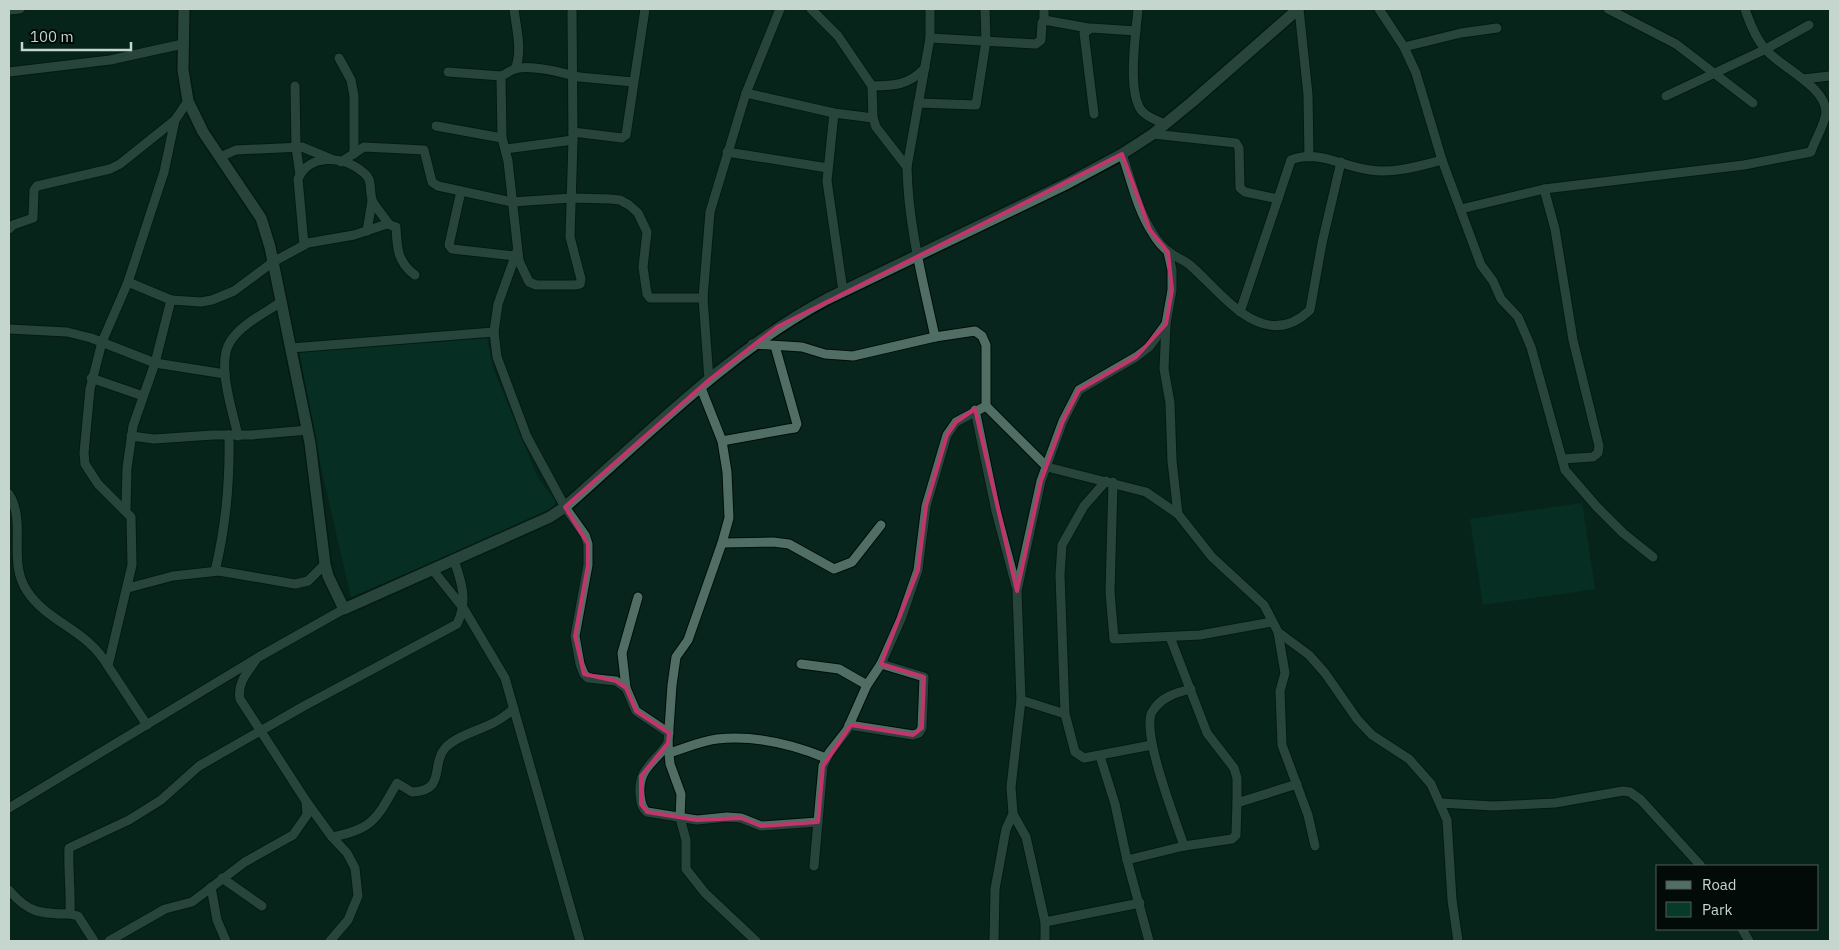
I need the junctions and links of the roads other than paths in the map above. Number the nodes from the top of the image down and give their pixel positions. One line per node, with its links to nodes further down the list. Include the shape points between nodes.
1 (20, 9): 16 (street)
2 (184, 9): 24 (street)
3 (514, 9): 29 (street, via 518,48)
4 (571, 9): 33 (street)
5 (645, 9): 37 (street)
6 (780, 9): 40 (street)
7 (811, 9): 39 (street, via 838,36)
8 (930, 9): 22 (street)
9 (986, 9): 23 (street)
10 (1044, 9): 17 (street)
11 (1138, 9): 21 (street)
12 (1299, 9): 49 (street); 60 (street, via 1308,95)
13 (1379, 9): 25 (street)
14 (1608, 9): 32 (street, via 1665,37)
15 (1744, 9): 26 (street)
16 (9, 10)
17 (1044, 20): 19 (street); 23 (street, via 1039,43)
18 (1809, 26): 26 (street)
19 (1088, 28): 21 (street); 46 (street, via 1084,36)
20 (1497, 28): 25 (street)
21 (1136, 31): 49 (street, via 1134,82 1138,104 1146,115)
22 (930, 38): 23 (street); 28 (street)
23 (986, 41): 43 (street, via 976,105)
24 (183, 44): 30 (street, via 110,60); 42 (street)
25 (1404, 47): 61 (street, via 1416,73)
26 (1766, 49): 32 (street); 36 (street)
27 (339, 58): 57 (street, via 351,80 354,96)
28 (925, 68): 39 (street, via 909,82 898,86); 43 (street)
29 (514, 69): 33 (street); 34 (street)
30 (9, 72)
31 (448, 72): 34 (street)
32 (1717, 74): 41 (street); 44 (street)
33 (572, 75): 37 (street); 52 (street)
34 (501, 76): 53 (street)
35 (1830, 76): 36 (street)
36 (1803, 79): 67 (street, via 1818,94 1826,111 1811,152 1744,164)
37 (633, 82): 52 (street, via 625,137)
38 (295, 86): 54 (street)
39 (872, 86): 47 (street)
40 (746, 92): 45 (street); 56 (street)
41 (1666, 96)
42 (188, 101): 48 (street); 59 (street)
43 (918, 103): 64 (street)
44 (1753, 103)
45 (834, 113): 47 (street); 65 (street)
46 (1094, 114)
47 (873, 118): 64 (street, via 882,136)
48 (175, 120): 75 (street, via 110,170 37,186 33,218); 83 (street, via 164,172)
49 (1164, 124): 51 (street)
50 (436, 126): 53 (street)
51 (1152, 134): 58 (street); 70 (street, via 1236,142 1240,188)
52 (573, 136): 55 (street); 69 (street)
53 (502, 138): 55 (street)
54 (296, 147): 59 (street, via 236,150); 62 (street); 66 (street)
55 (506, 149): 72 (street)
56 (727, 152): 65 (street); 85 (street, via 707,227)
57 (354, 154): 62 (street); 68 (street, via 364,147 424,150 434,184)
58 (1122, 154): 79 (street, via 1150,230); 80 (street)
59 (220, 157): 81 (street, via 261,218)
60 (1309, 157): 63 (street); 70 (street, via 1291,160)
61 (1442, 160): 63 (street, via 1382,171); 73 (street)
62 (337, 161): 66 (street, via 312,162); 71 (street, via 364,173 371,182)
63 (1342, 162): 88 (street, via 1310,310 1290,324 1276,326)
64 (907, 167): 80 (street)
65 (828, 168): 84 (street, via 827,181)
66 (300, 175): 77 (street, via 298,194)
67 (1544, 189): 73 (street); 108 (street, via 1555,229 1573,340 1599,446 1593,457)
68 (461, 191): 72 (street); 78 (street, via 450,244 452,249)
69 (572, 198): 72 (street); 78 (street, via 570,237 580,284 529,282); 85 (street, via 620,200 638,213 647,232 643,267 650,298)
70 (1278, 199): 88 (street)
71 (372, 201): 74 (street); 76 (street)
72 (512, 202): 78 (street)
73 (1461, 209): 108 (street, via 1481,265 1501,299 1518,317 1532,347)
74 (389, 224): 76 (street); 82 (street, via 396,227 400,260)
75 (9, 229)
76 (367, 230): 77 (street)
77 (304, 245): 81 (street)
78 (516, 252): 91 (street, via 500,296)
79 (1168, 252): 88 (street, via 1189,264); 89 (street, via 1172,290)
80 (918, 255): 84 (street); 92 (street)
81 (273, 262): 86 (street, via 222,297 201,302); 87 (street)
82 (415, 275)
83 (128, 282): 86 (street); 93 (street)
84 (843, 291): 94 (street)
85 (703, 298): 100 (street)
86 (171, 300): 97 (street)
87 (281, 302): 96 (street); 98 (street, via 233,338 227,348)
88 (1240, 312)
89 (1166, 324): 109 (street, via 1149,347 1136,357 1079,390 1063,421); 114 (street, via 1164,369 1170,403)
90 (9, 329): 93 (street, via 56,330)
91 (494, 332): 96 (street); 112 (street, via 497,358 510,394 528,437)
92 (935, 337): 95 (street, via 853,356); 102 (street, via 975,331 982,336 986,345)
93 (102, 342): 97 (street); 99 (street)
94 (752, 344): 95 (street); 100 (street)
95 (775, 346): 107 (street, via 797,424 795,428)
96 (290, 348): 104 (street)
97 (155, 363): 98 (street); 101 (street)
98 (225, 374): 105 (street)
99 (91, 378): 101 (street); 113 (street, via 84,460 98,484)
100 (705, 384): 107 (street); 112 (street)
101 (143, 396): 106 (street)
102 (986, 406): 103 (street); 109 (street)
103 (975, 410): 123 (street); 132 (street, via 956,422 947,435 926,506 918,570)
104 (308, 430): 105 (street); 119 (street)
105 (234, 435): 106 (street, via 154,439); 121 (street, via 223,539)
106 (131, 436): 113 (street)
107 (722, 441): 116 (street, via 729,518)
108 (1562, 459): 117 (street, via 1569,475 1597,507)
109 (1047, 467): 110 (street); 123 (street, via 1033,513)
110 (1110, 482): 114 (street, via 1146,492); 129 (street, via 1112,636 1116,640); 139 (street, via 1084,506 1062,545 1060,576)
111 (9, 494): 133 (street, via 16,509 18,567 27,591 40,605 95,646)
112 (565, 507): 118 (street, via 537,524); 135 (street, via 588,544 588,565 574,636 580,664 588,678 616,681)
113 (126, 509): 122 (street, via 132,522 132,566)
114 (1178, 514): 127 (street, via 1212,557 1264,605)
115 (881, 525): 116 (street, via 852,562 834,569 789,544)
116 (722, 543): 143 (street, via 688,640 676,656)
117 (1653, 557)
118 (454, 560): 120 (street); 126 (street, via 461,580)
119 (325, 564): 121 (street, via 308,580 295,584); 125 (street)
120 (432, 569): 125 (street); 126 (street)
121 (215, 571): 122 (street, via 173,576)
122 (128, 588): 133 (street)
123 (1017, 591): 137 (street)
124 (638, 597): 135 (street, via 622,653)
125 (344, 609): 130 (street)
126 (464, 610): 138 (street, via 505,678); 142 (street, via 457,624 438,636)
127 (1272, 622): 128 (street); 129 (street)
128 (1278, 632): 149 (street, via 1285,672 1280,691 1282,745); 152 (street, via 1309,654 1357,720 1372,735 1418,767)
129 (1170, 637): 136 (street)
130 (257, 658): 140 (street); 142 (street, via 238,689 240,699)
131 (801, 664): 134 (street, via 839,669)
132 (882, 664): 134 (street); 141 (street, via 924,677 922,728 913,735)
133 (108, 666): 140 (street)
134 (867, 685): 141 (street)
135 (626, 688): 143 (street, via 636,711)
136 (1191, 689): 145 (street, via 1170,694 1152,712 1149,722); 151 (street, via 1206,733 1234,768)
137 (1021, 700): 139 (street); 154 (street, via 1011,788)
138 (514, 709): 157 (street, via 493,724 445,748 436,780 428,789 412,792 397,783 381,812 368,826); 175 (street)
139 (1065, 714): 147 (street, via 1075,752 1084,758)
140 (147, 725): 153 (street)
141 (849, 725): 148 (street)
142 (259, 732): 150 (street); 168 (street, via 199,766 161,800 129,820 72,845 68,870)
143 (669, 733): 144 (street)
144 (668, 743): 146 (street); 155 (street, via 641,776 641,804 647,812)
145 (1152, 745): 147 (street); 158 (street)
146 (669, 753): 148 (street, via 716,739 744,739 794,745); 155 (street, via 681,794)
147 (1100, 756): 160 (street)
148 (826, 758): 156 (street)
149 (1297, 784): 151 (street); 159 (street)
150 (306, 801): 157 (street); 163 (street, via 307,814 293,834)
151 (1237, 803): 158 (street, via 1234,838)
152 (1441, 803): 161 (street, via 1502,806 1630,792 1646,805); 180 (street, via 1447,820)
153 (9, 808)
154 (1013, 814): 169 (street, via 1026,837); 177 (street, via 1006,829 996,889)
155 (680, 818): 156 (street, via 741,818 761,826); 176 (street, via 686,840 686,870 705,893)
156 (818, 822): 162 (street)
157 (332, 838): 174 (street, via 347,852 355,868 358,896 348,920)
158 (1184, 846): 160 (street)
159 (1315, 846)
160 (1127, 860): 166 (street)
161 (1700, 865)
162 (814, 866)
163 (222, 878): 164 (street); 167 (street)
164 (211, 887): 172 (street, via 192,902 165,909); 173 (street, via 217,920)
165 (9, 890): 168 (street, via 32,911)
166 (1140, 903): 169 (street); 179 (street)
167 (262, 906)
168 (70, 914): 171 (street, via 78,916)
169 (1045, 922): 178 (street)
170 (1743, 930): 181 (street)
171 (94, 941)
172 (109, 941)
173 (226, 941)
174 (330, 941)
175 (580, 941)
176 (756, 941)
177 (994, 941)
178 (1045, 941)
179 (1149, 941)
180 (1458, 941)
181 (1749, 941)

